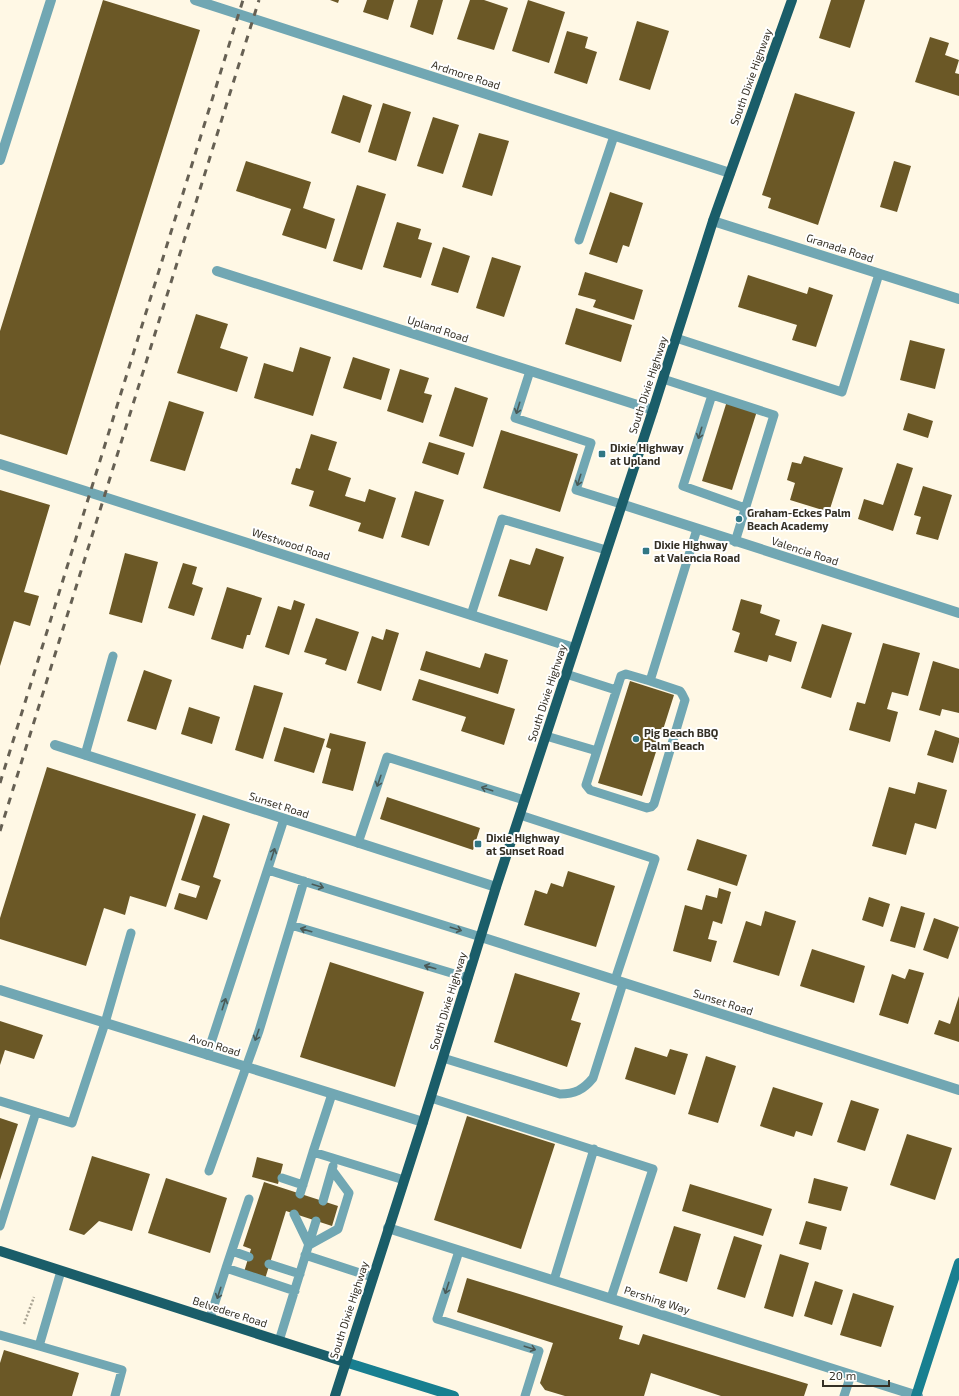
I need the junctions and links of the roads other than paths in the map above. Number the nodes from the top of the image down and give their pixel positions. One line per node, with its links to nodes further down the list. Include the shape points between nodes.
1 (50, 0): 5 (street)
2 (195, 0): 4 (street, Ardmore Road)
3 (792, 0): 6 (main road, South Dixie Highway)
4 (614, 136): 6 (street, Ardmore Road); 8 (lane)
5 (0, 160)
6 (730, 173): 7 (main road, South Dixie Highway)
7 (713, 221): 10 (street, Granada Road); 12 (main road, South Dixie Highway)
8 (579, 240)
9 (217, 271): 13 (street, Upland Road)
10 (879, 274): 11 (street, Granada Road); 12 (lane, via 842,392)
11 (959, 299)
12 (676, 338): 14 (main road, South Dixie Highway)
13 (530, 371): 16 (street, Upland Road); 18 (lane, one-way to 18, via 515,418 591,443 576,490)
14 (662, 379): 15 (lane); 16 (main road, South Dixie Highway)
15 (712, 395): 19 (lane, one-way to 19, via 684,486); 19 (lane, via 774,416)
16 (653, 410): 18 (main road, South Dixie Highway)
17 (0, 464): 24 (street, Westwood Road)
18 (621, 504): 20 (street, Valencia Road); 22 (main road, South Dixie Highway)
19 (745, 508): 21 (lane)
20 (697, 529): 21 (street, Valencia Road); 28 (lane)
21 (735, 542): 23 (street, Valencia Road)
22 (606, 550): 24 (lane, via 502,519); 25 (main road, South Dixie Highway)
23 (959, 614)
24 (471, 615): 25 (street, Westwood Road)
25 (574, 648): 27 (main road, South Dixie Highway)
26 (113, 656): 33 (lane)
27 (566, 674): 29 (lane); 30 (main road, South Dixie Highway)
28 (650, 681): 29 (lane, via 626,674 621,676); 32 (lane, via 680,691 684,700 654,804 647,808 587,788)
29 (616, 690): 32 (lane)
30 (546, 736): 32 (lane); 34 (main road, South Dixie Highway)
31 (55, 745): 33 (street, Sunset Road)
32 (597, 751)
33 (85, 755): 36 (street, Sunset Road)
34 (524, 800): 35 (main road, South Dixie Highway); 37 (lane, one-way to 37, via 387,757)
35 (520, 815): 40 (main road, South Dixie Highway); 45 (lane, via 655,859)
36 (284, 819): 37 (street, Sunset Road); 38 (lane, one-way to 36)
37 (358, 843): 40 (street, Sunset Road)
38 (268, 870): 39 (lane); 48 (lane, one-way to 38)
39 (304, 881): 41 (lane); 43 (lane, one-way to 43)
40 (496, 887): 43 (main road, South Dixie Highway)
41 (291, 926): 44 (lane, one-way to 41); 50 (lane, one-way to 50)
42 (131, 933): 47 (lane)
43 (481, 937): 44 (main road, South Dixie Highway); 45 (street, Sunset Road)
44 (468, 978): 49 (main road, South Dixie Highway)
45 (619, 981): 49 (lane, via 593,1078 579,1091 560,1094); 51 (street, Sunset Road)
46 (0, 990): 47 (street, Avon Road)
47 (105, 1023): 48 (street, Avon Road); 55 (lane, via 72,1123)
48 (207, 1055): 50 (street, Avon Road)
49 (443, 1058): 53 (main road, South Dixie Highway)
50 (246, 1067): 52 (street, Avon Road); 61 (lane)
51 (959, 1090)
52 (332, 1094): 56 (street, Avon Road); 58 (lane)
53 (431, 1098): 56 (main road, South Dixie Highway); 57 (lane)
54 (0, 1101): 55 (lane)
55 (36, 1112): 68 (lane)
56 (423, 1122): 63 (main road, South Dixie Highway)
57 (594, 1149): 82 (lane); 84 (lane, via 653,1169)
58 (313, 1152): 59 (lane); 62 (lane, via 302,1189)
59 (335, 1159): 60 (lane); 63 (lane)
60 (332, 1170): 65 (lane); 70 (lane, via 349,1193 338,1229)
61 (209, 1171)
62 (282, 1178)
63 (404, 1180): 69 (main road, South Dixie Highway)
64 (249, 1199): 72 (lane)
65 (322, 1201)
66 (294, 1214): 70 (lane)
67 (316, 1222): 70 (lane)
68 (0, 1226)
69 (388, 1228): 73 (street, Pershing Way); 81 (main road, South Dixie Highway)
70 (309, 1245): 74 (lane)
71 (0, 1251): 79 (main road, Belvedere Road)
72 (232, 1251): 75 (lane); 78 (lane)
73 (459, 1251): 82 (street, Pershing Way); 94 (lane, one-way to 94, via 437,1319 540,1351)
74 (305, 1255): 80 (lane); 81 (lane)
75 (249, 1257)
76 (959, 1263): 96 (street)
77 (269, 1264): 80 (lane)
78 (226, 1268): 83 (lane); 85 (lane, one-way to 85)
79 (61, 1271): 85 (main road, Belvedere Road); 88 (lane)
80 (300, 1274): 83 (lane)
81 (372, 1277): 89 (main road, South Dixie Highway)
82 (554, 1280): 84 (street, Pershing Way)
83 (295, 1292): 87 (lane)
84 (611, 1298): 90 (street, Pershing Way)
85 (210, 1318): 87 (main road, Belvedere Road)
86 (0, 1335): 88 (lane)
87 (279, 1341): 89 (main road, Belvedere Road)
88 (39, 1346): 91 (lane, via 122,1370)
89 (345, 1362): 92 (main road, South Dixie Highway); 93 (street, Belvedere Road)
90 (851, 1375): 95 (lane); 96 (street, Pershing Way)
91 (115, 1396)
92 (335, 1396)
93 (454, 1396)
94 (525, 1396)
95 (844, 1396)
96 (916, 1396)

